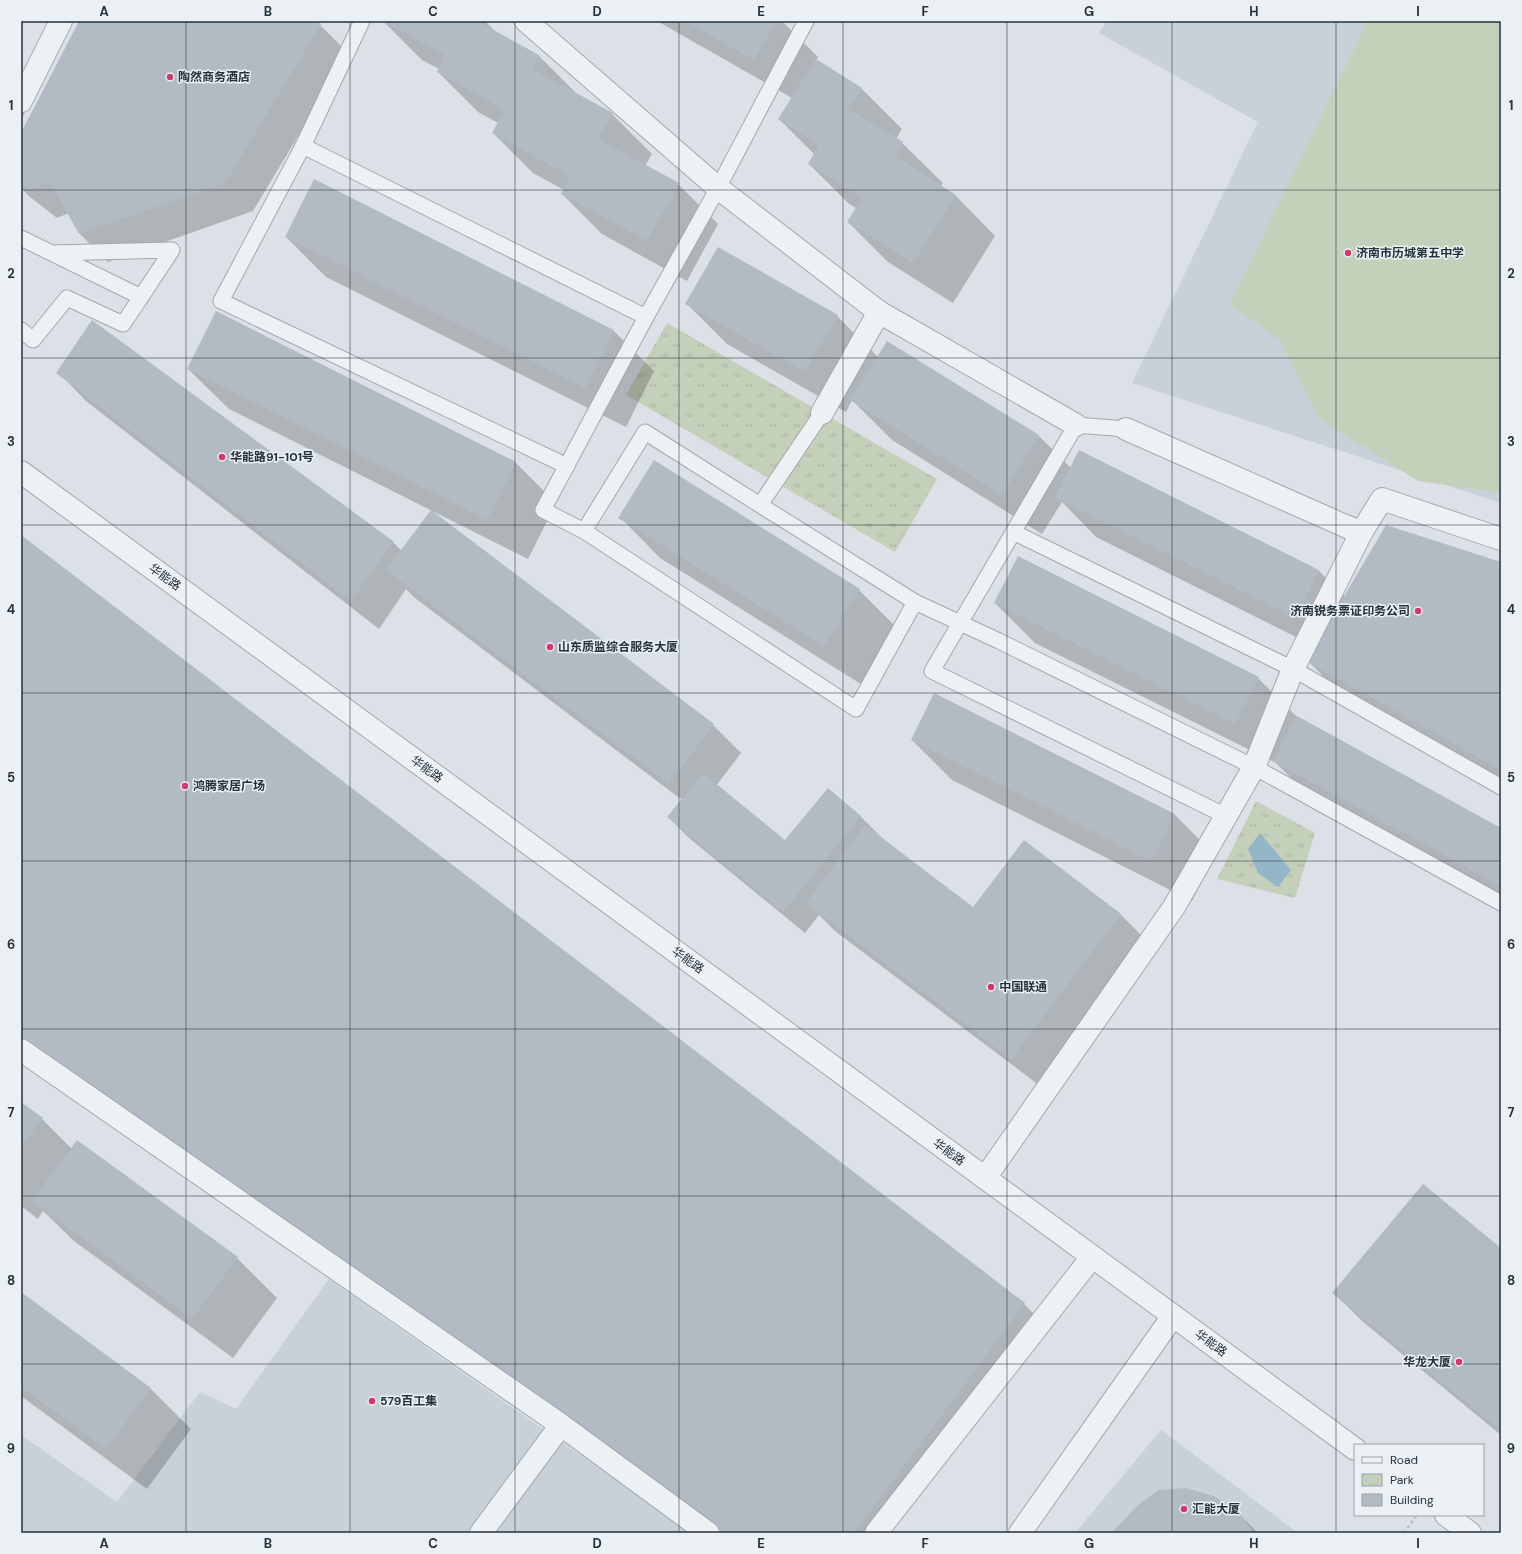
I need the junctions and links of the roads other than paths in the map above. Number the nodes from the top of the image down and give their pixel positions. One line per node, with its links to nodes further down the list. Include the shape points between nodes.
1 (61, 21): 5 (street)
2 (362, 21): 6 (lane)
3 (526, 21): 7 (street)
4 (806, 21): 7 (lane)
5 (21, 101)
6 (303, 146): 12 (lane); 17 (lane, via 221,301)
7 (718, 188): 11 (street); 12 (lane)
8 (21, 238): 9 (lane)
9 (52, 253): 10 (lane); 10 (lane, via 172,250)
10 (141, 297): 13 (lane, via 123,324 67,298 33,340)
11 (879, 312): 14 (street); 15 (street)
12 (646, 317): 17 (lane)
13 (21, 330)
14 (822, 413): 19 (lane)
15 (1076, 426): 16 (lane); 21 (lane)
16 (1126, 429): 22 (street)
17 (567, 466): 20 (lane, via 544,510)
18 (21, 472): 31 (street, 华能路)
19 (760, 505): 20 (lane, via 645,432); 24 (lane)
20 (584, 531): 24 (lane, via 856,709)
21 (1012, 532): 25 (lane); 28 (lane, via 932,671)
22 (1361, 533): 23 (street, via 1382,499); 25 (street)
23 (1501, 538)
24 (915, 602): 26 (lane)
25 (1293, 669): 26 (street); 27 (lane)
26 (1254, 767): 28 (street); 29 (lane)
27 (1501, 787)
28 (1226, 816): 31 (street, via 1174,907)
29 (1501, 903)
30 (21, 1050): 34 (street)
31 (984, 1178): 32 (street, 华能路)
32 (1092, 1256): 33 (street, 华能路); 39 (street)
33 (1173, 1316): 35 (street, 华能路); 40 (street)
34 (561, 1425): 37 (street); 38 (street)
35 (1354, 1448)
36 (1447, 1516): 41 (street)
37 (481, 1533)
38 (708, 1533)
39 (876, 1533)
40 (1020, 1533)
41 (1470, 1533)

